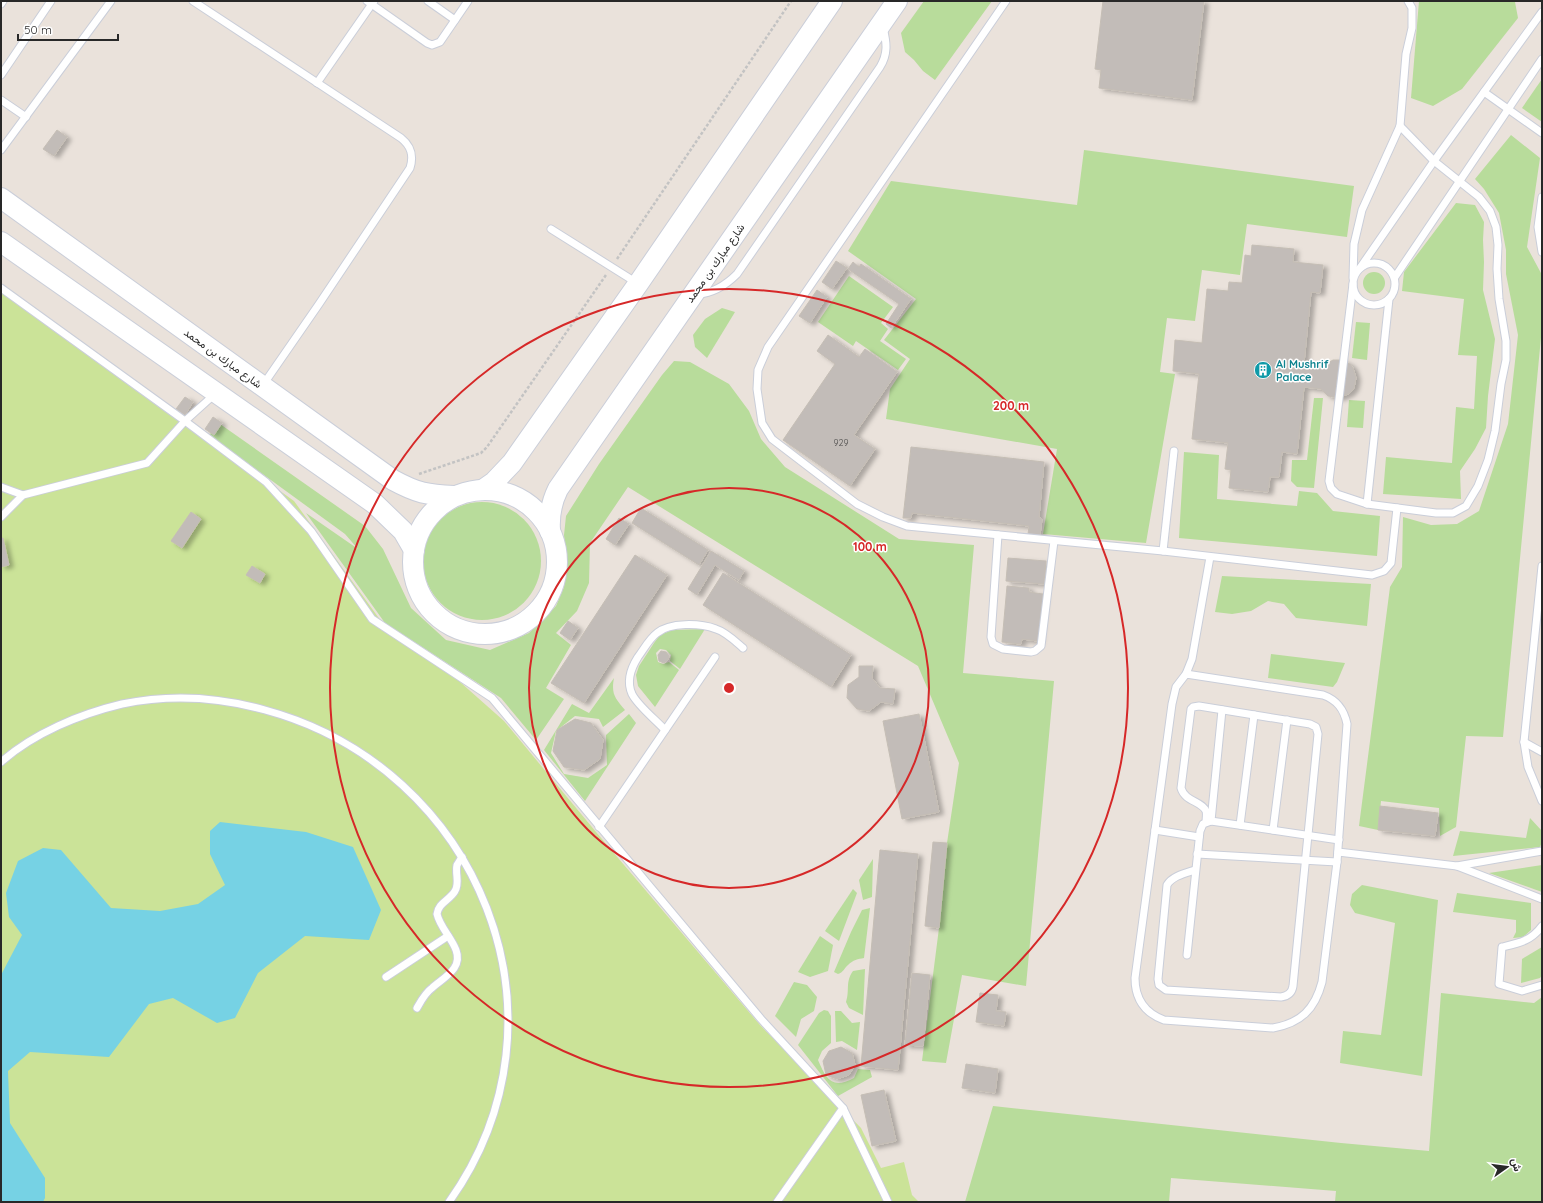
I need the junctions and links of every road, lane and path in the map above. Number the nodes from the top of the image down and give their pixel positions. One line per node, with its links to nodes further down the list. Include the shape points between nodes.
1 (3, 1): 12 (lane)
2 (51, 1): 16 (lane)
3 (111, 1): 21 (lane)
4 (428, 1): 14 (lane)
5 (468, 1): 14 (lane)
6 (832, 1): 35 (street)
7 (897, 1): 49 (street, شارع مبارك بن محمد, via 558,490 552,505)
8 (1006, 1): 50 (lane, via 768,347 758,370 757,389 762,423 772,439 857,504 907,526)
9 (1408, 1): 22 (lane, via 1412,8 1412,28 1406,54)
10 (195, 2): 17 (lane)
11 (371, 2): 14 (lane, via 432,45 440,42); 17 (lane)
12 (1, 4)
13 (1542, 12): 18 (lane)
14 (455, 20)
15 (1542, 59): 20 (lane)
16 (1, 75)
17 (317, 83): 38 (lane, via 406,142 410,148 412,161 410,168 328,291)
18 (1484, 92): 20 (lane); 25 (lane)
19 (1, 100): 21 (lane)
20 (1508, 109): 23 (lane); 26 (lane)
21 (26, 117): 24 (lane)
22 (1400, 126): 25 (lane); 34 (lane, via 1362,210 1354,244)
23 (1542, 133)
24 (1, 150)
25 (1434, 161): 26 (lane); 32 (lane)
26 (1460, 180): 33 (lane); 47 (lane, via 1490,211 1496,227 1499,299 1506,341 1506,360 1495,431 1478,486 1466,506 1453,513)
27 (1542, 197): 31 (lane, via 1538,227)
28 (1, 198): 38 (street, شارع مبارك بن محمد)
29 (551, 229): 35 (lane)
30 (1, 242): 39 (street)
31 (1542, 252)
32 (1360, 268): 33 (lane, via 1377,262 1388,267); 34 (lane)
33 (1395, 277): 37 (lane, via 1395,289)
34 (1353, 281): 37 (lane, via 1354,291 1363,302 1376,305); 46 (lane, via 1329,481 1337,494)
35 (638, 284): 43 (street, via 512,463)
36 (1, 288): 40 (lane)
37 (1389, 299): 46 (lane)
38 (262, 386): 45 (street, شارع مبارك بن محمد, via 405,487 431,495)
39 (216, 393): 40 (lane); 52 (street, via 375,504 403,531)
40 (185, 422): 44 (lane, via 147,463); 69 (lane, via 266,482 311,531 372,619 492,698)
41 (1174, 451): 53 (lane)
42 (1, 487): 44 (lane)
43 (484, 489): 45 (street); 49 (street, via 504,492 523,500 539,514)
44 (24, 495): 48 (lane)
45 (454, 496): 52 (street, via 435,510 421,528)
46 (1367, 504): 47 (lane)
47 (1397, 508): 54 (lane, via 1391,562 1384,571 1372,575)
48 (1, 517)
49 (550, 531): 52 (street, via 557,555 555,579 545,602 529,620 507,631 483,634 459,629 438,616 422,597 414,574)
50 (998, 535): 51 (lane); 51 (lane, via 991,637 993,644 1003,649 1031,652 1041,646)
51 (1054, 541): 53 (lane)
52 (414, 550)
53 (1163, 551): 54 (lane)
54 (1210, 557): 58 (lane, via 1192,659)
55 (1542, 566): 63 (lane)
56 (743, 648): 62 (lane, via 724,633 708,626 669,626 656,633 633,665 630,672 630,687 636,700)
57 (715, 657): 62 (lane)
58 (1186, 674): 70 (lane, via 1173,695); 74 (lane, via 1323,695 1337,702 1347,724)
59 (1222, 710): 60 (lane); 67 (lane); 67 (lane, via 1196,706 1189,712 1182,788 1187,798 1204,808)
60 (1254, 715): 61 (lane); 68 (lane)
61 (1287, 720): 71 (lane); 72 (lane, via 1313,725 1318,730)
62 (666, 730): 69 (lane)
63 (1524, 742): 64 (lane); 66 (lane, via 1528,767)
64 (1542, 752)
65 (1, 762): 78 (lane, via 26,744 68,722 135,702 158,698 182,698 255,707 305,722 352,746 415,797)
66 (1542, 801)
67 (1209, 821): 68 (lane); 73 (lane, via 1201,827)
68 (1240, 825): 71 (lane)
69 (600, 827): 90 (lane, via 761,1020)
70 (1155, 830): 73 (lane); 80 (lane, via 1135,986 1144,1008 1164,1020 1273,1028 1290,1023 1306,1014 1314,1004 1322,982)
71 (1273, 830): 72 (lane)
72 (1308, 835): 74 (lane); 79 (lane)
73 (1199, 837): 77 (lane)
74 (1339, 840): 76 (lane)
75 (1542, 850): 81 (lane)
76 (1338, 852): 80 (lane); 81 (lane)
77 (1197, 854): 79 (lane); 82 (lane)
78 (462, 857): 85 (lane, via 457,865 458,880 455,890 437,910); 91 (lane, via 486,903 500,946 507,990 508,1037 501,1085 488,1130 469,1172)
79 (1306, 860): 80 (lane); 82 (lane, via 1292,989 1288,995 1281,997 1166,990 1159,985 1167,885 1175,877)
80 (1337, 862)
81 (1457, 866): 83 (lane)
82 (1195, 870): 86 (lane)
83 (1542, 900)
84 (1542, 926): 88 (lane, via 1535,936 1502,947 1499,984 1522,991)
85 (448, 936): 87 (lane); 89 (lane, via 457,955 454,970 430,989)
86 (1187, 955)
87 (386, 977)
88 (1542, 985)
89 (417, 1008)
90 (843, 1108): 92 (lane); 93 (lane)
91 (449, 1202)
92 (777, 1202)
93 (888, 1202)

